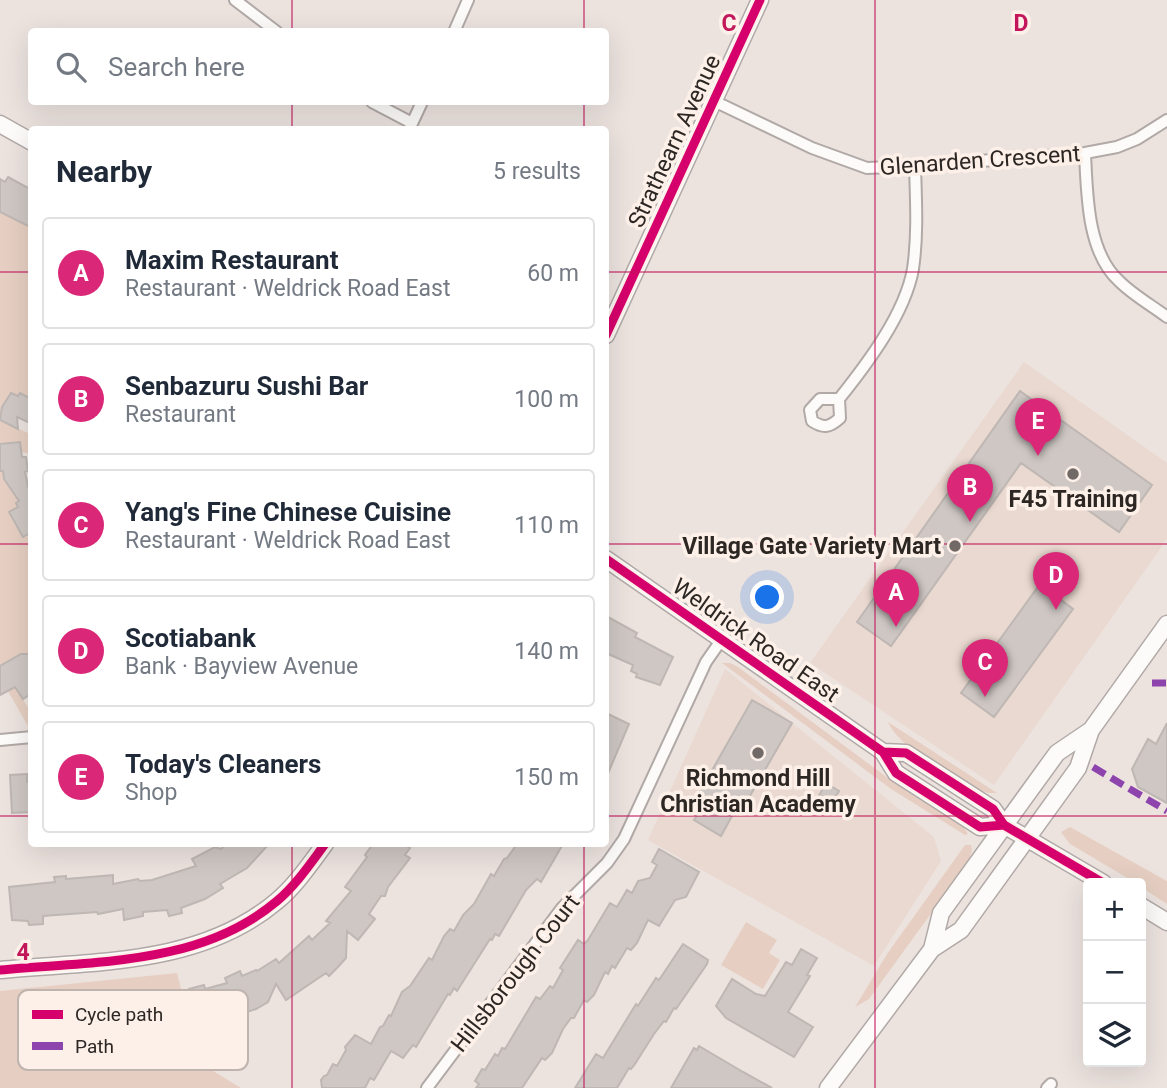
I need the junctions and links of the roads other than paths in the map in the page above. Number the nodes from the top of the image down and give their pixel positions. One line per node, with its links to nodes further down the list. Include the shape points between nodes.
1 (235, 0): 4 (street)
2 (468, 0): 5 (street)
3 (760, 0): 6 (street, Strathearn Avenue)
4 (272, 28)
5 (456, 28)
6 (714, 101): 14 (street, Glenarden Crescent, via 812,148 867,168); 16 (street, Strathearn Avenue)
7 (377, 105): 11 (street)
8 (420, 105): 11 (street)
9 (1167, 120): 13 (street, Glenarden Crescent, via 1138,139)
10 (0, 124): 12 (street)
11 (410, 126)
12 (28, 140)
13 (1085, 153): 14 (street, Glenarden Crescent); 15 (street, via 1090,214 1103,262 1118,280)
14 (915, 166): 17 (street, via 917,224 912,271 890,327)
15 (1167, 317)
16 (609, 328)
17 (839, 399)
18 (609, 561): 20 (street, Weldrick Road East)
19 (1167, 624): 21 (street)
20 (722, 639): 24 (street, Weldrick Road East, via 883,752 896,773 980,827); 32 (street, Hillsborough Court, via 706,662 624,839 562,908)
21 (1091, 730): 24 (street, via 1057,753); 25 (street, via 1078,768)
22 (28, 737): 23 (street)
23 (0, 740)
24 (1004, 825): 25 (street, Weldrick Road East); 30 (street, via 941,913)
25 (1027, 838): 27 (street, Weldrick Road East); 30 (street, via 961,930)
26 (323, 847): 31 (street, via 277,900 211,941 132,957)
27 (1095, 878)
28 (1146, 909): 29 (street)
29 (1167, 922)
30 (932, 949): 33 (street)
31 (0, 970)
32 (427, 1088)
33 (828, 1088)

